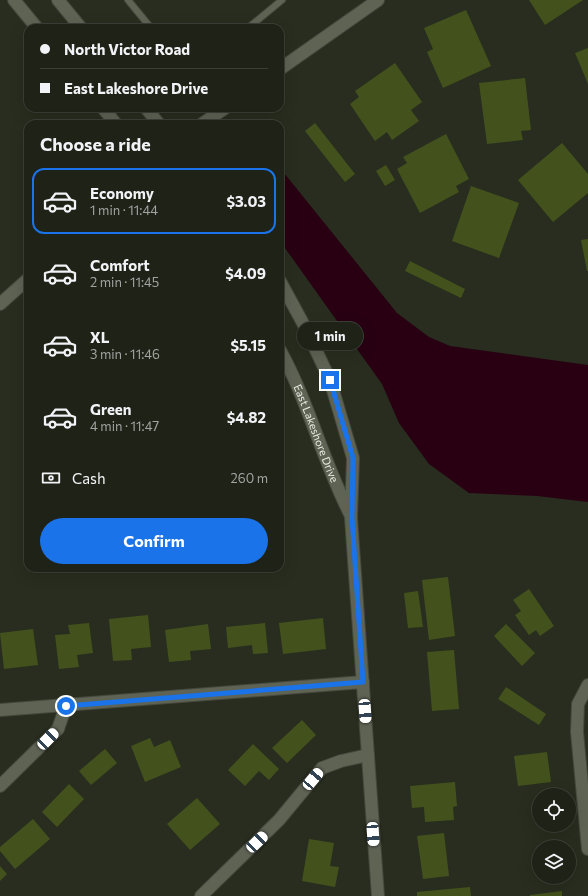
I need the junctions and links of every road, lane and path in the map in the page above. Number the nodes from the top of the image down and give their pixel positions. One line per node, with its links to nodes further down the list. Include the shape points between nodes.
1 (14, 0): 6 (street)
2 (58, 0): 7 (street)
3 (282, 0): 9 (lane)
4 (375, 1): 10 (street)
5 (132, 2): 8 (lane)
6 (34, 24)
7 (78, 24)
8 (148, 24)
9 (253, 24)
10 (284, 66)
11 (106, 112): 14 (street)
12 (149, 112): 15 (street)
13 (219, 112): 16 (street)
14 (113, 120)
15 (156, 120)
16 (208, 120)
17 (24, 283): 19 (street)
18 (284, 288): 21 (street, East Lakeshore Drive, via 306,327 330,380 351,451)
19 (0, 304)
20 (284, 357): 21 (street, East Lakeshore Drive, via 292,371 337,488)
21 (352, 518): 22 (street, East Lakeshore Drive)
22 (363, 682): 24 (street); 26 (street, East Lakeshore Drive)
23 (588, 685): 28 (street, via 578,704 577,732)
24 (66, 706): 25 (street); 27 (street, via 58,729)
25 (0, 710)
26 (368, 756): 29 (street, via 322,768 279,820); 30 (street, East Lakeshore Drive)
27 (0, 786)
28 (588, 849)
29 (201, 896)
30 (378, 896)

